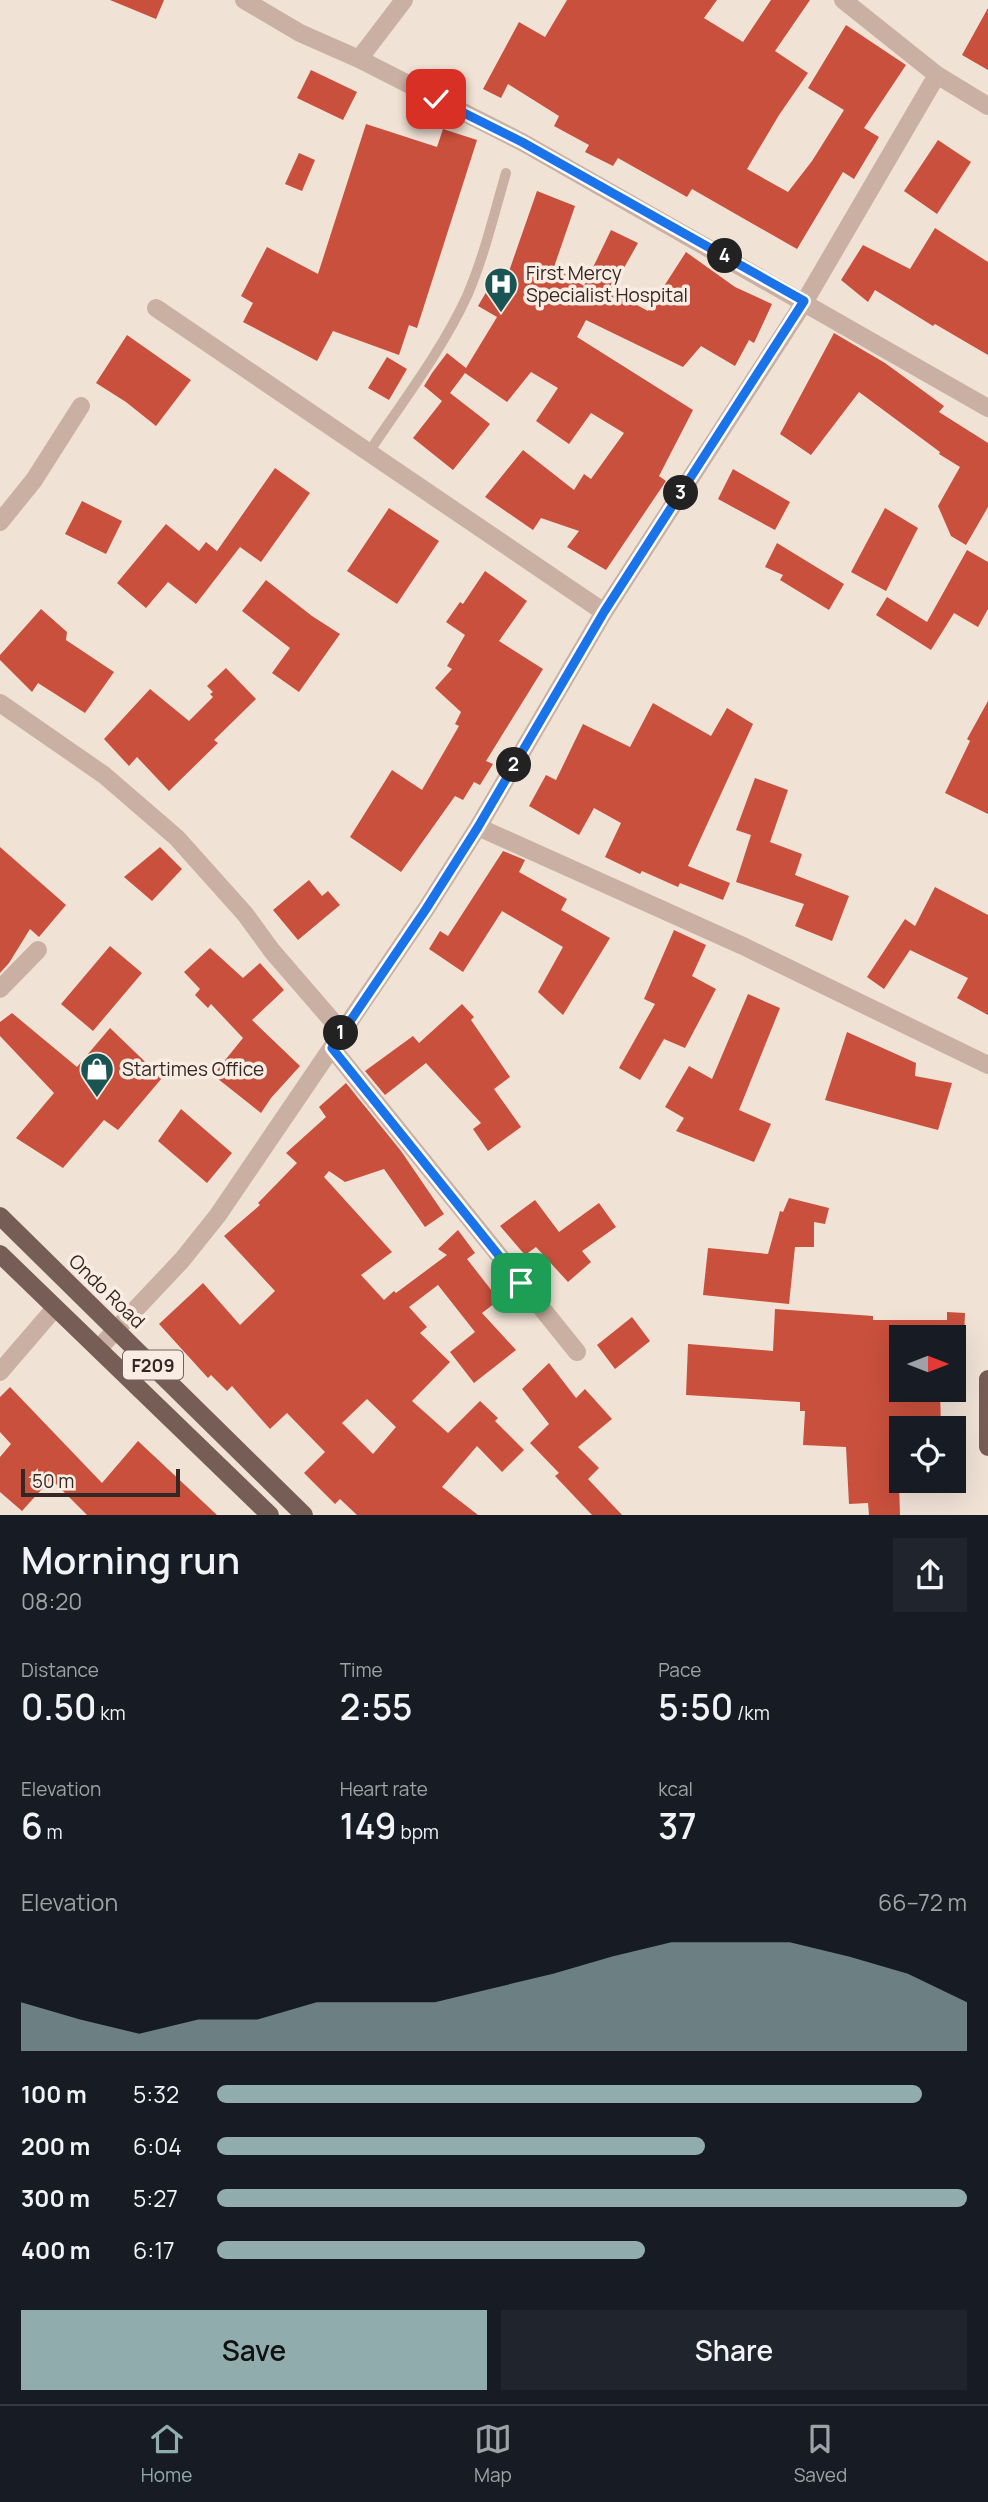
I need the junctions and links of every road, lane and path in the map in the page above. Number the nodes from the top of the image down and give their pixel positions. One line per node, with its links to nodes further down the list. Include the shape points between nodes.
1 (404, 0): 4 (street)
2 (843, 0): 5 (street)
3 (254, 2): 4 (street, via 300,33)
4 (359, 60): 8 (street, via 522,142)
5 (937, 75): 6 (street); 8 (street)
6 (988, 106)
7 (506, 173): 12 (lane, via 479,265 447,336)
8 (804, 301): 11 (street); 14 (street)
9 (156, 308): 12 (street)
10 (81, 406): 13 (street, via 34,480)
11 (988, 408)
12 (369, 452): 14 (street)
13 (0, 522)
14 (604, 612): 16 (street)
15 (0, 703): 19 (street, via 104,775 177,838)
16 (478, 827): 19 (street); 21 (street, via 743,946)
17 (38, 950): 18 (street)
18 (0, 989)
19 (342, 1032): 20 (street)
20 (332, 1048): 25 (street, via 218,1214); 27 (street)
21 (988, 1065)
22 (0, 1216): 25 (main road, Ondo Road / F209)
23 (0, 1254): 24 (main road, F209)
24 (55, 1308): 26 (main road, F209); 28 (street)
25 (117, 1330): 26 (street); 32 (main road, Ondo Road / F209)
26 (99, 1348): 31 (main road, F209)
27 (577, 1352)
28 (0, 1372)
29 (988, 1379): 30 (main road)
30 (988, 1447)
31 (270, 1515)
32 (304, 1515)

